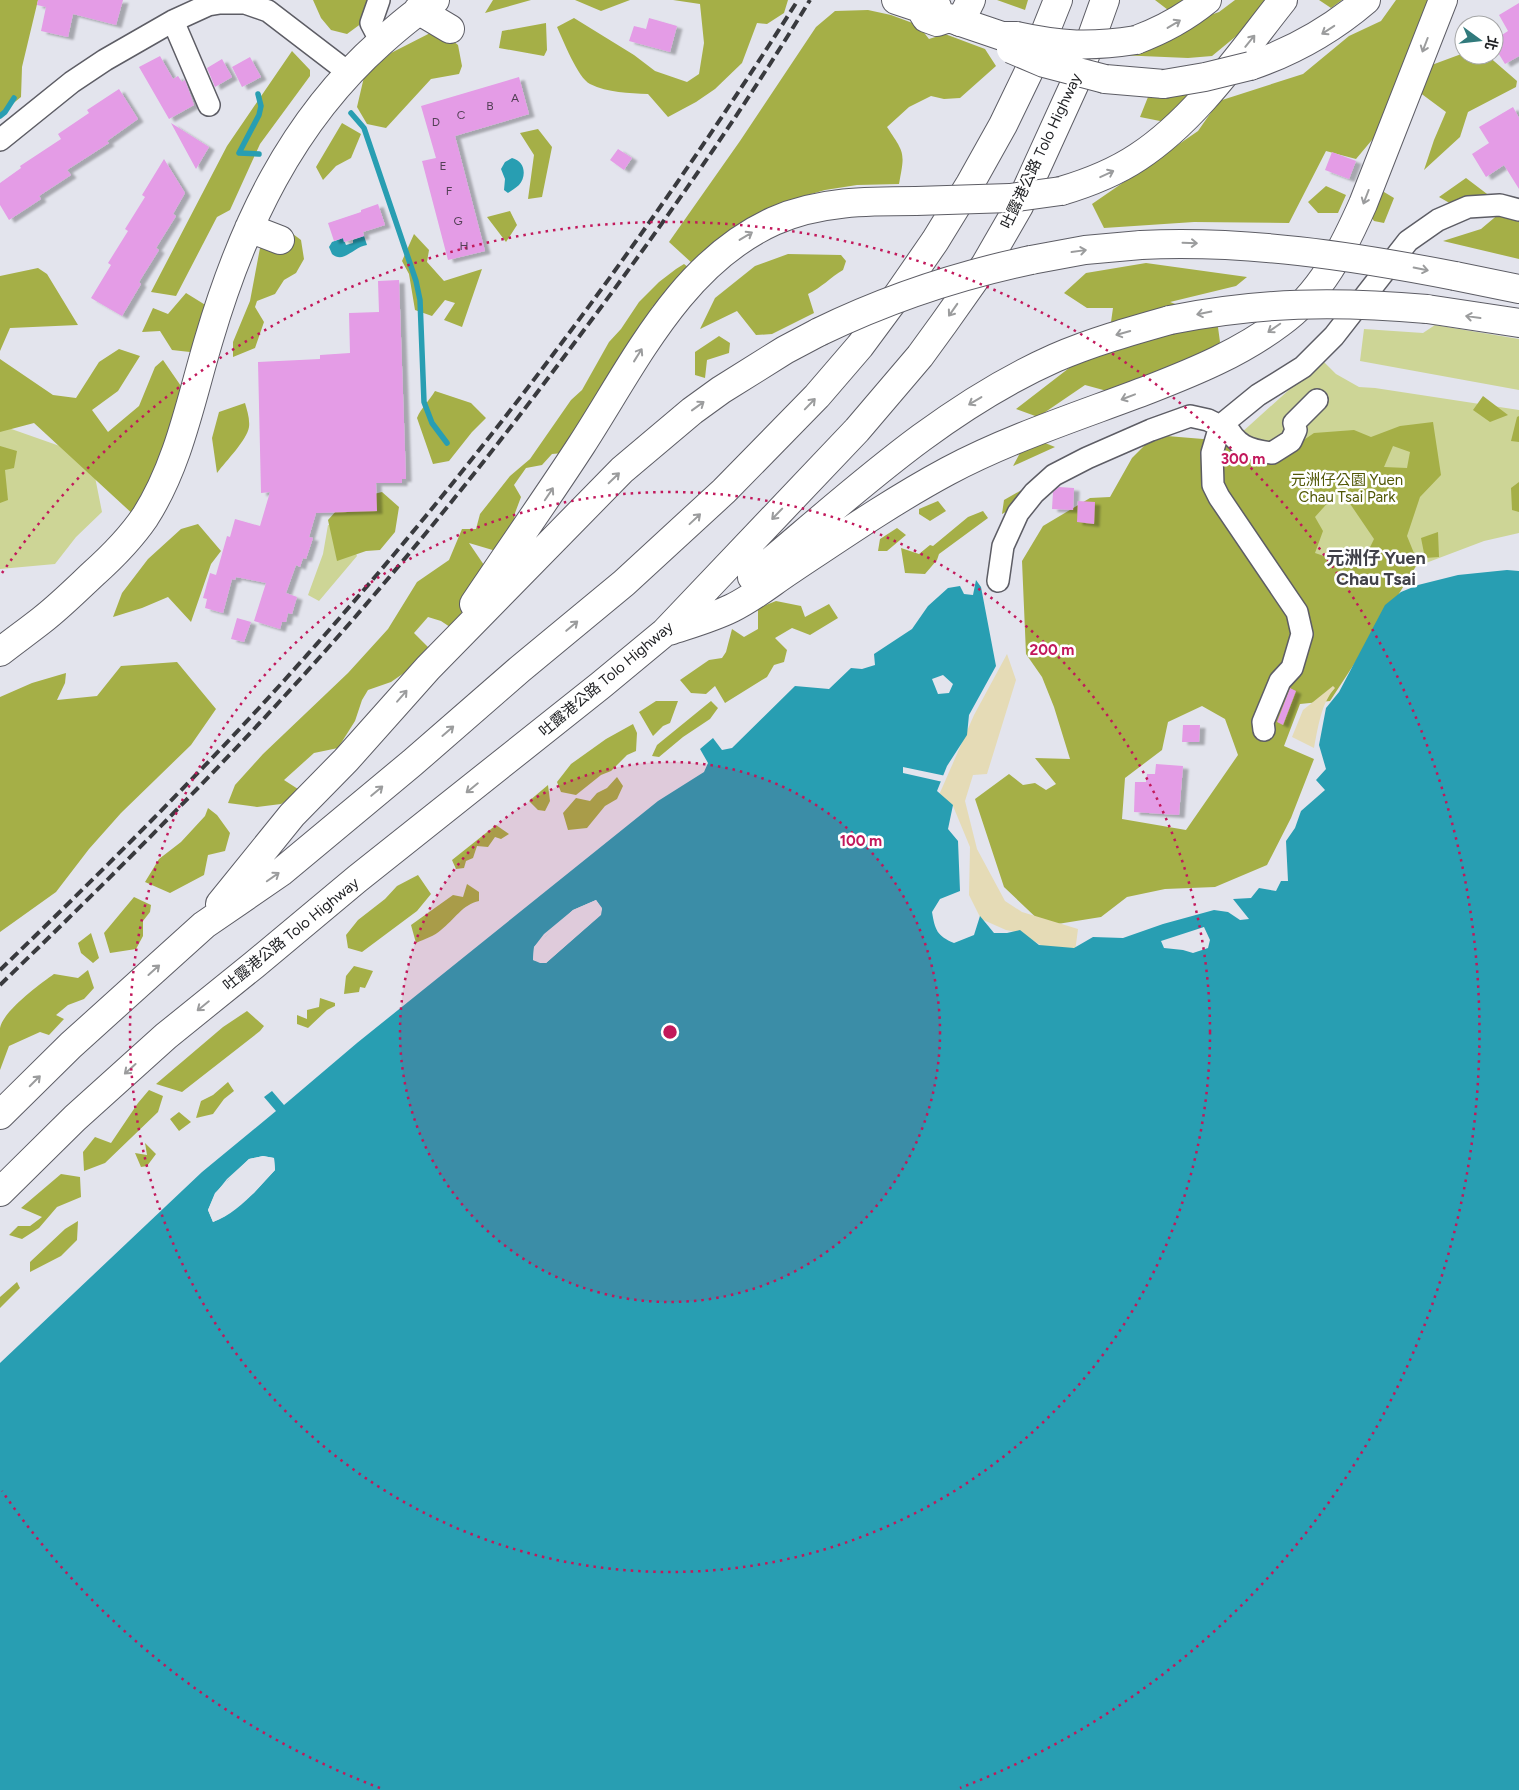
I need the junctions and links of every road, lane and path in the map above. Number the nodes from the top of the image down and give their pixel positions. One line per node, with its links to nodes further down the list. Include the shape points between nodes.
1 (379, 0): 15 (street, via 371,23)
2 (1058, 0): 32 (main road, one-way to 2, via 281,872 624,583 724,491 817,396 897,296 970,184 1032,65)
3 (1105, 0): 28 (main road, 吐露港公路 Tolo Highway, one-way to 28, via 1076,81 1018,206 985,265 920,356 857,430)
4 (1207, 0): 14 (main road, one-way to 4, bridge, via 1081,46 1136,40 1176,23)
5 (1283, 0): 30 (main road, one-way to 5, bridge, via 558,481 661,320 701,272 728,247 760,228 801,211 823,206 850,202 1010,198 1061,191 1119,169 1138,158 1190,113)
6 (1366, 0): 14 (main road, one-way to 14, bridge, via 1318,37 1275,58 1238,70 1164,84 1121,82 1053,65)
7 (1442, 0): 27 (main road, one-way to 27, via 1363,204 1337,259 1304,302 1283,322 1229,356 1194,372 1043,428 948,471 878,512 733,608)
8 (262, 4): 12 (street, via 208,5); 16 (street)
9 (908, 4): 11 (main road, via 937,22)
10 (426, 5): 13 (main road); 15 (main road)
11 (960, 13): 14 (main road)
12 (173, 22): 17 (street); 18 (street, via 72,82)
13 (450, 29)
14 (1010, 40)
15 (381, 42): 16 (main road)
16 (349, 73): 20 (main road, via 292,145)
17 (209, 105)
18 (0, 140)
19 (1519, 210): 25 (street, via 1500,205 1468,207 1438,220 1408,241 1320,350 1303,366 1258,395)
20 (249, 228): 21 (main road); 29 (main road, via 214,322 179,444 144,518 119,550 43,620)
21 (280, 240)
22 (1519, 289): 30 (main road, one-way to 22, bridge, via 590,502 692,411 785,350 892,299 984,270 1032,260 1077,252 1181,243 1295,250)
23 (1519, 323): 27 (main road, one-way to 27, bridge, via 1427,310 1352,304 1281,304 1212,312 1116,335 1054,359 954,414 902,451)
24 (1317, 400): 25 (street, via 1294,422 1296,430 1291,441 1272,453 1249,450)
25 (1222, 424): 26 (street, via 1190,416 1151,430 1054,475 1018,513 1003,546); 31 (street, via 1212,454 1213,486 1297,612 1302,634 1292,668 1280,681 1263,722)
26 (998, 581)
27 (700, 620): 28 (main road)
28 (664, 632): 34 (main road, 吐露港公路 Tolo Highway, one-way to 34, via 166,1036)
29 (0, 652)
30 (428, 668): 32 (main road, one-way to 30, via 292,815)
31 (1264, 730)
32 (204, 925): 33 (main road, one-way to 32, via 71,1045)
33 (0, 1115)
34 (0, 1192)

